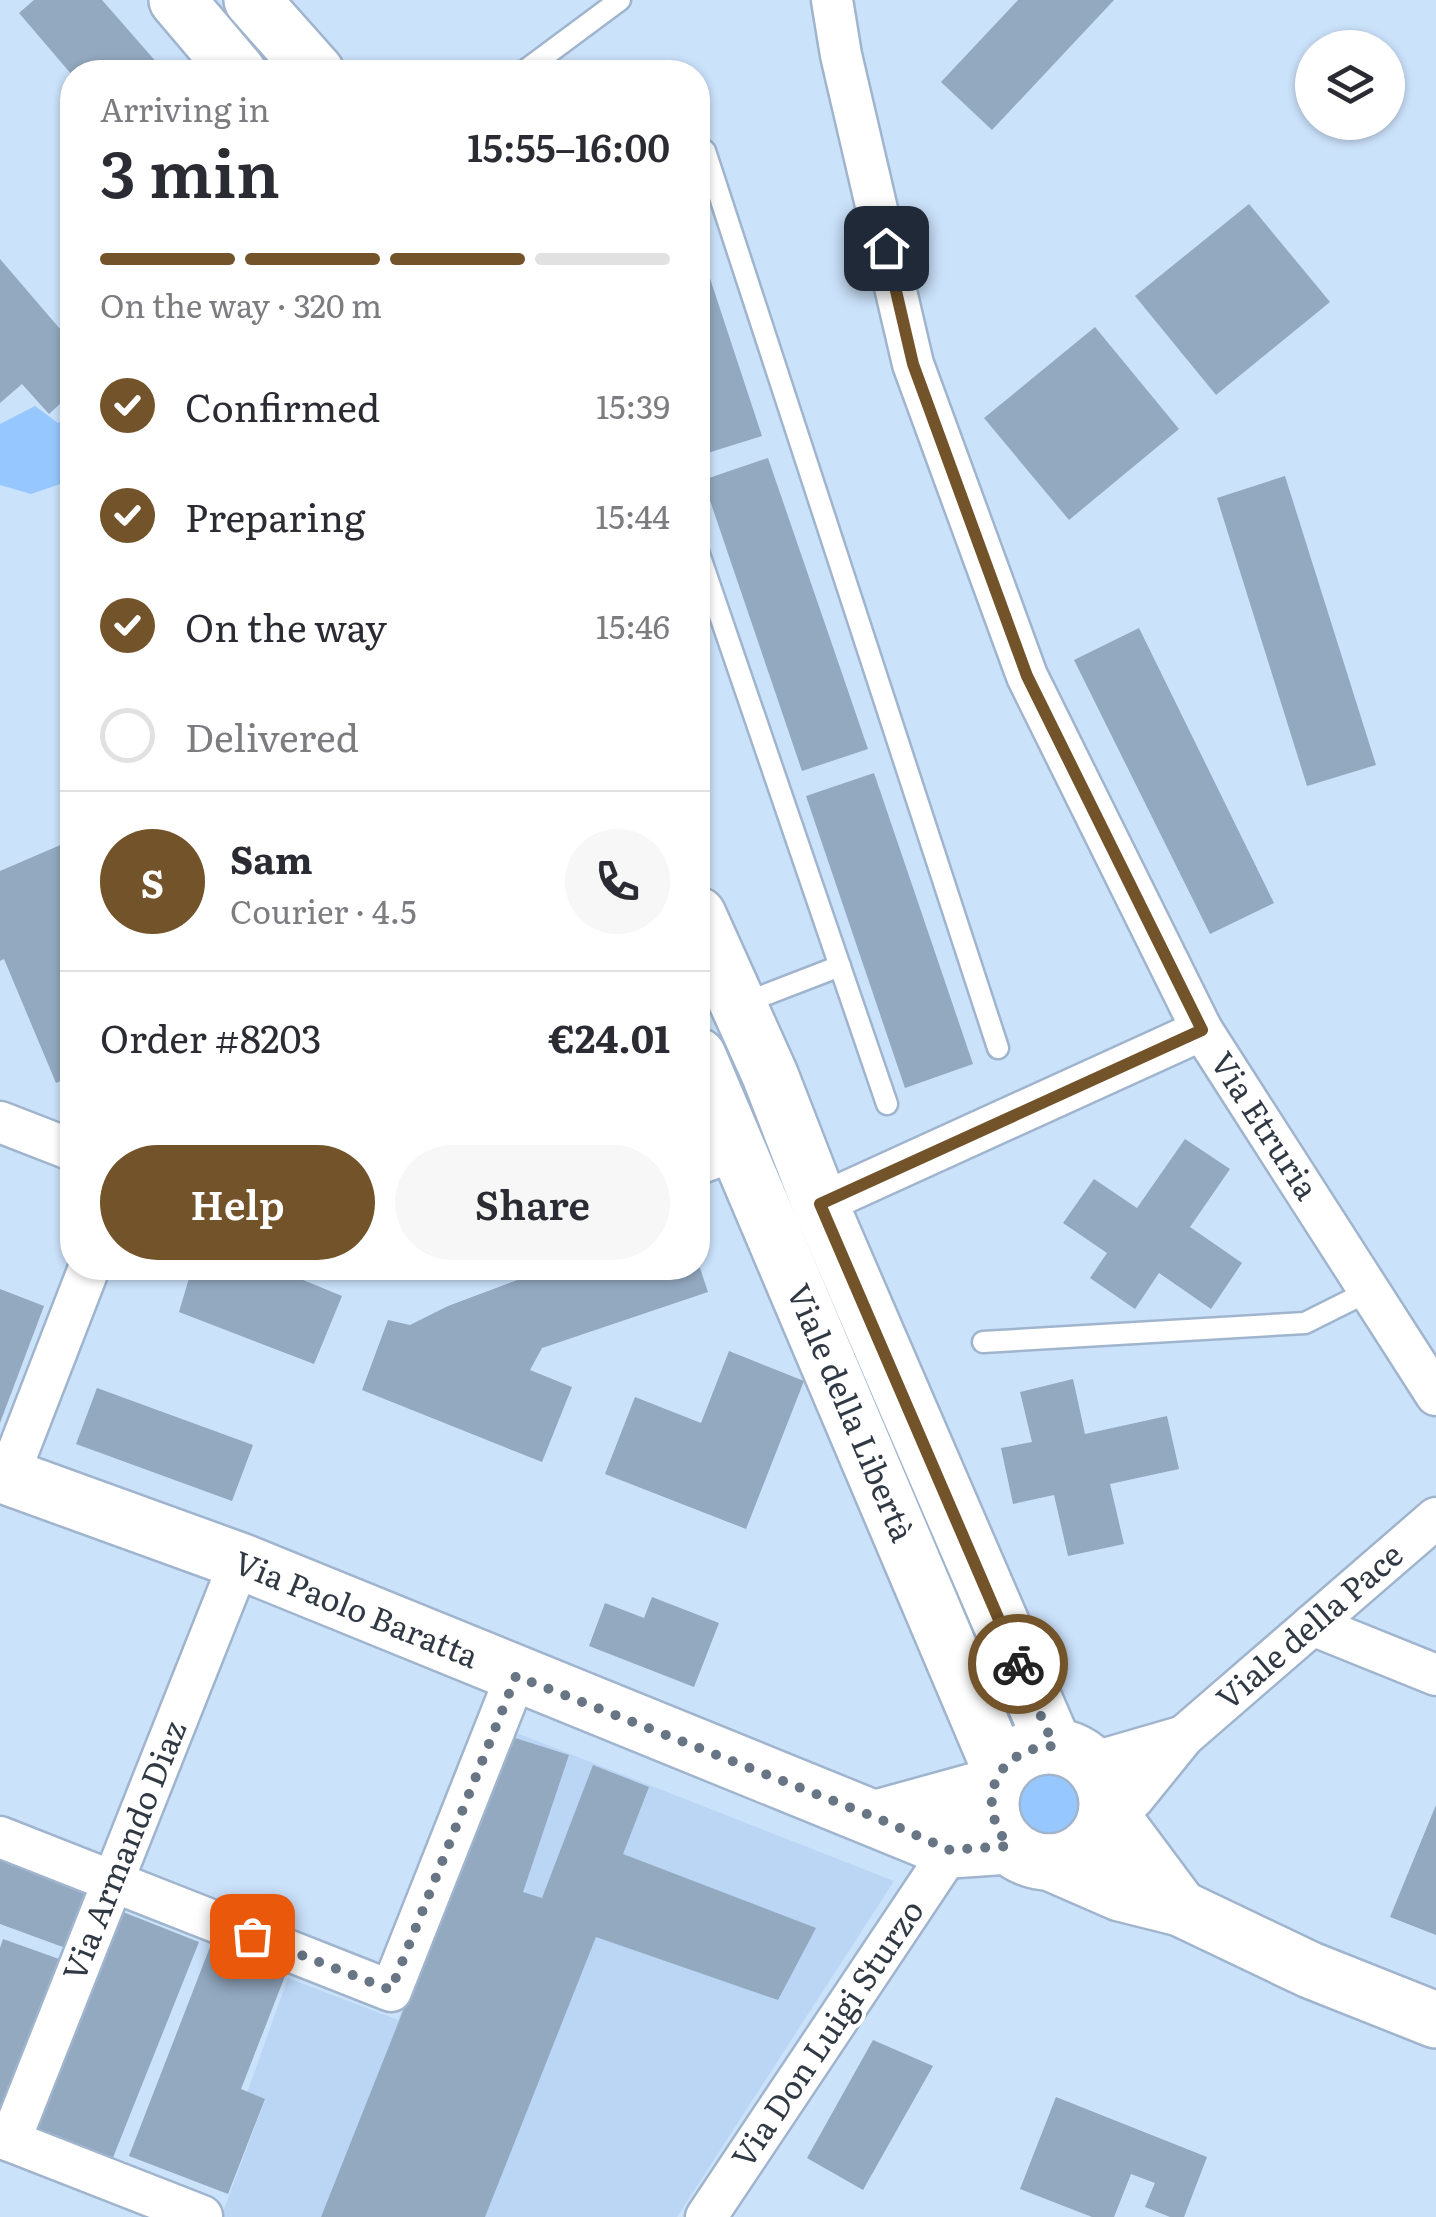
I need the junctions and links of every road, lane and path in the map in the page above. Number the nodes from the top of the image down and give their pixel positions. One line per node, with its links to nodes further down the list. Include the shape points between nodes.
1 (177, 0): 7 (main road)
2 (252, 0): 8 (main road)
3 (620, 0): 9 (lane)
4 (816, 0): 6 (street, Via Etruria)
5 (832, 0): 6 (street, Via Etruria)
6 (841, 54): 15 (street, Via Etruria, via 913,364 1020,658)
7 (228, 60)
8 (305, 60)
9 (539, 60)
10 (710, 166): 16 (lane)
11 (710, 585): 13 (lane)
12 (710, 942): 14 (main road, Viale della Libertà)
13 (840, 966): 14 (lane); 17 (lane)
14 (738, 1005): 22 (main road, Viale della Libertà)
15 (1202, 1030): 22 (street); 24 (street, Via Etruria)
16 (998, 1048)
17 (887, 1104)
18 (710, 1116): 21 (main road, Viale della Libertà)
19 (0, 1122): 20 (street)
20 (60, 1145)
21 (718, 1156): 34 (main road, Viale della Libertà)
22 (820, 1204): 33 (main road, Viale della Libertà)
23 (84, 1280): 27 (street)
24 (1369, 1291): 25 (lane, via 1305,1323); 26 (street, Via Etruria)
25 (983, 1342)
26 (1436, 1395)
27 (4, 1476): 29 (main road, Via Paolo Baratta)
28 (1436, 1518): 30 (street, Viale della Pace)
29 (240, 1561): 32 (main road, Via Paolo Baratta); 39 (street, Via Armando Diaz)
30 (1312, 1626): 31 (street); 33 (street, Viale della Pace, via 1184,1736 1134,1800)
31 (1436, 1675)
32 (516, 1676): 35 (main road, Via Paolo Baratta); 39 (street, via 391,1990)
33 (1084, 1773): 34 (main road, via 1024,1750); 38 (main road, via 1094,1841 1081,1852); 40 (main road, Via Paolo Baratta)
34 (997, 1778): 35 (main road, via 949,1801); 38 (main road, via 992,1818)
35 (877, 1818): 37 (main road, Via Paolo Baratta)
36 (0, 1837): 39 (street)
37 (950, 1850): 38 (main road, Via Paolo Baratta); 45 (street, Via Don Luigi Sturzo)
38 (1029, 1854): 40 (main road, Via Paolo Baratta, via 1139,1900)
39 (114, 1881): 42 (street, Via Armando Diaz)
40 (1180, 1908): 41 (main road, Via Paolo Baratta)
41 (1436, 2020)
42 (5, 2139): 43 (street)
43 (141, 2206): 44 (street)
44 (202, 2216)
45 (706, 2217)

